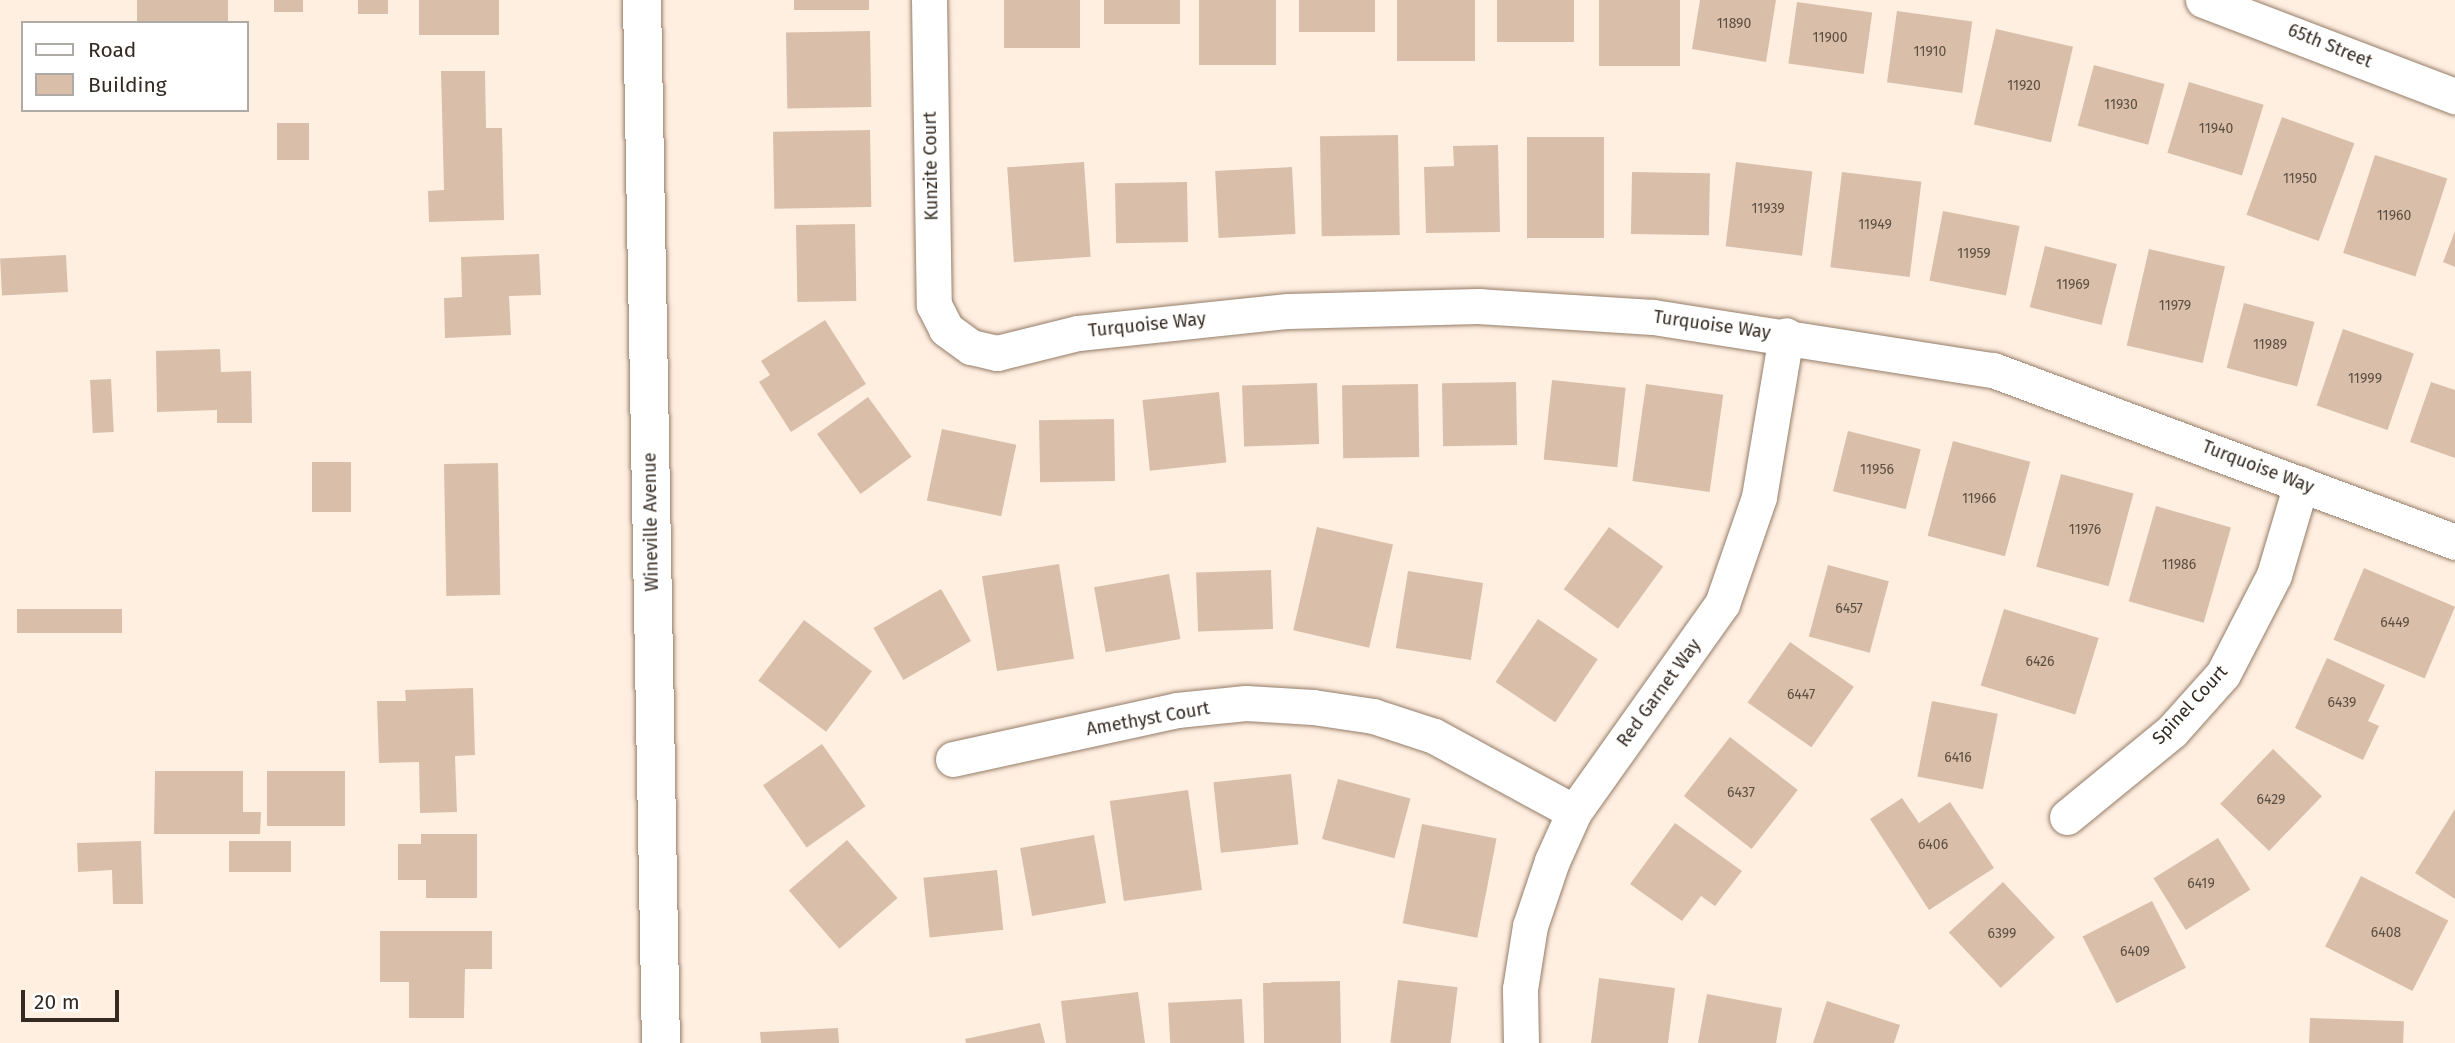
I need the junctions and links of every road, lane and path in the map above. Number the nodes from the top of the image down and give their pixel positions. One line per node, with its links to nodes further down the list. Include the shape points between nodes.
1 (642, 0): 12 (street, Wineville Avenue)
2 (929, 0): 5 (street, Kunzite Court, via 933,305)
3 (2203, 0): 4 (street, 65th Street)
4 (2455, 96)
5 (946, 329): 6 (street, Turquoise Way, via 971,347 997,353 1078,333 1288,310 1478,306 1653,317)
6 (1786, 335): 7 (street, Turquoise Way, via 1993,370); 10 (street, Red Garnet Way, via 1759,497 1722,604)
7 (2301, 484): 8 (street, Turquoise Way); 11 (street, Spinel Court, via 2274,575 2223,674 2172,730)
8 (2455, 542)
9 (953, 759): 10 (street, Amethyst Court, via 1177,710 1246,703 1313,706 1373,716 1434,736)
10 (1574, 812): 13 (street, Red Garnet Way, via 1530,926 1520,989)
11 (2067, 817)
12 (661, 1043)
13 (1521, 1043)

